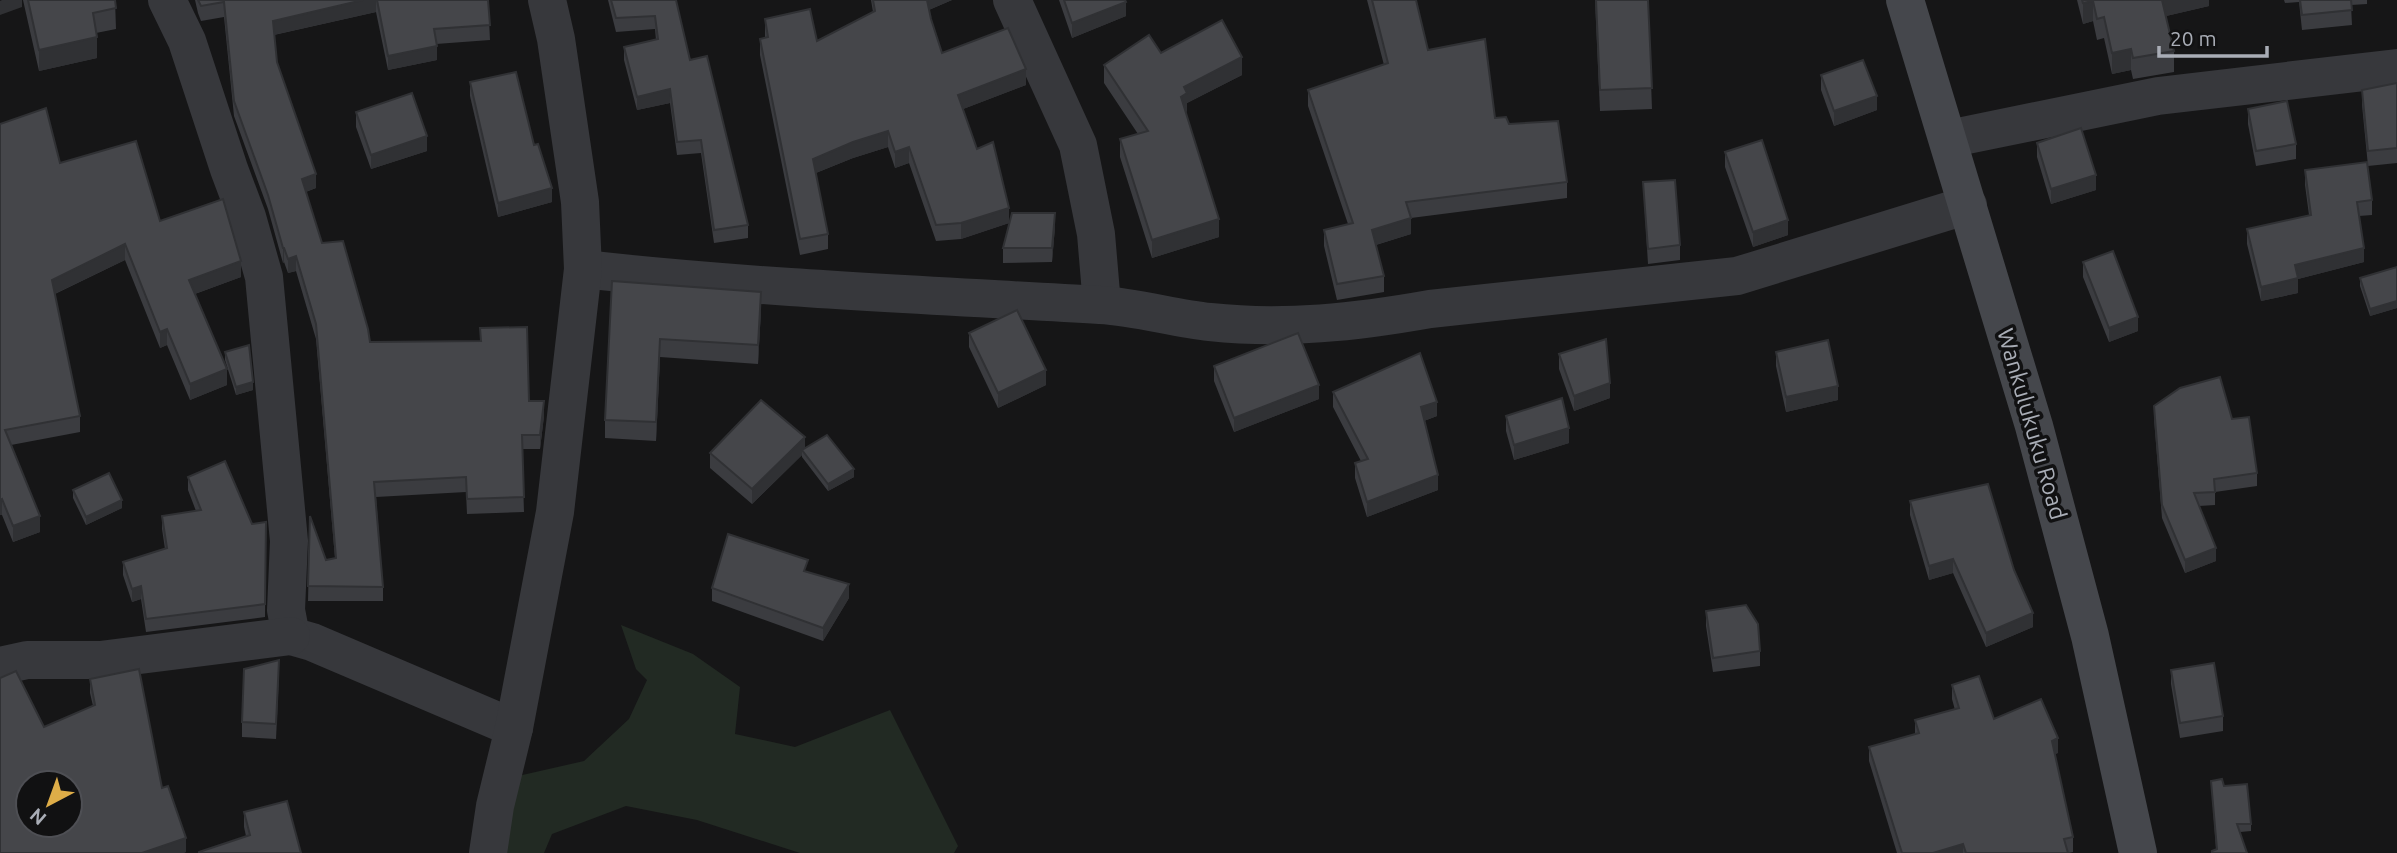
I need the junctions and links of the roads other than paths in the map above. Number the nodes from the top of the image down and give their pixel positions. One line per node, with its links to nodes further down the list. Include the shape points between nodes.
1 (167, 0): 10 (street, via 187,41 264,277 289,541 286,610)
2 (547, 0): 8 (street, via 580,202)
3 (1013, 0): 9 (street, via 1078,145 1096,234)
4 (1905, 0): 6 (main road, Wankulukuku Road)
5 (2397, 68): 6 (street, via 2158,96)
6 (1948, 139): 7 (main road, Wankulukuku Road)
7 (1968, 205): 9 (street, via 1737,276 1376,318 1271,326 1208,322); 14 (main road, Wankulukuku Road, via 2091,636)
8 (583, 269): 9 (street, via 678,280); 12 (street, via 555,512)
9 (1102, 305)
10 (291, 636): 11 (street, via 100,660 27,660); 12 (street)
11 (0, 666)
12 (514, 728): 13 (street)
13 (488, 853)
14 (2138, 853)

